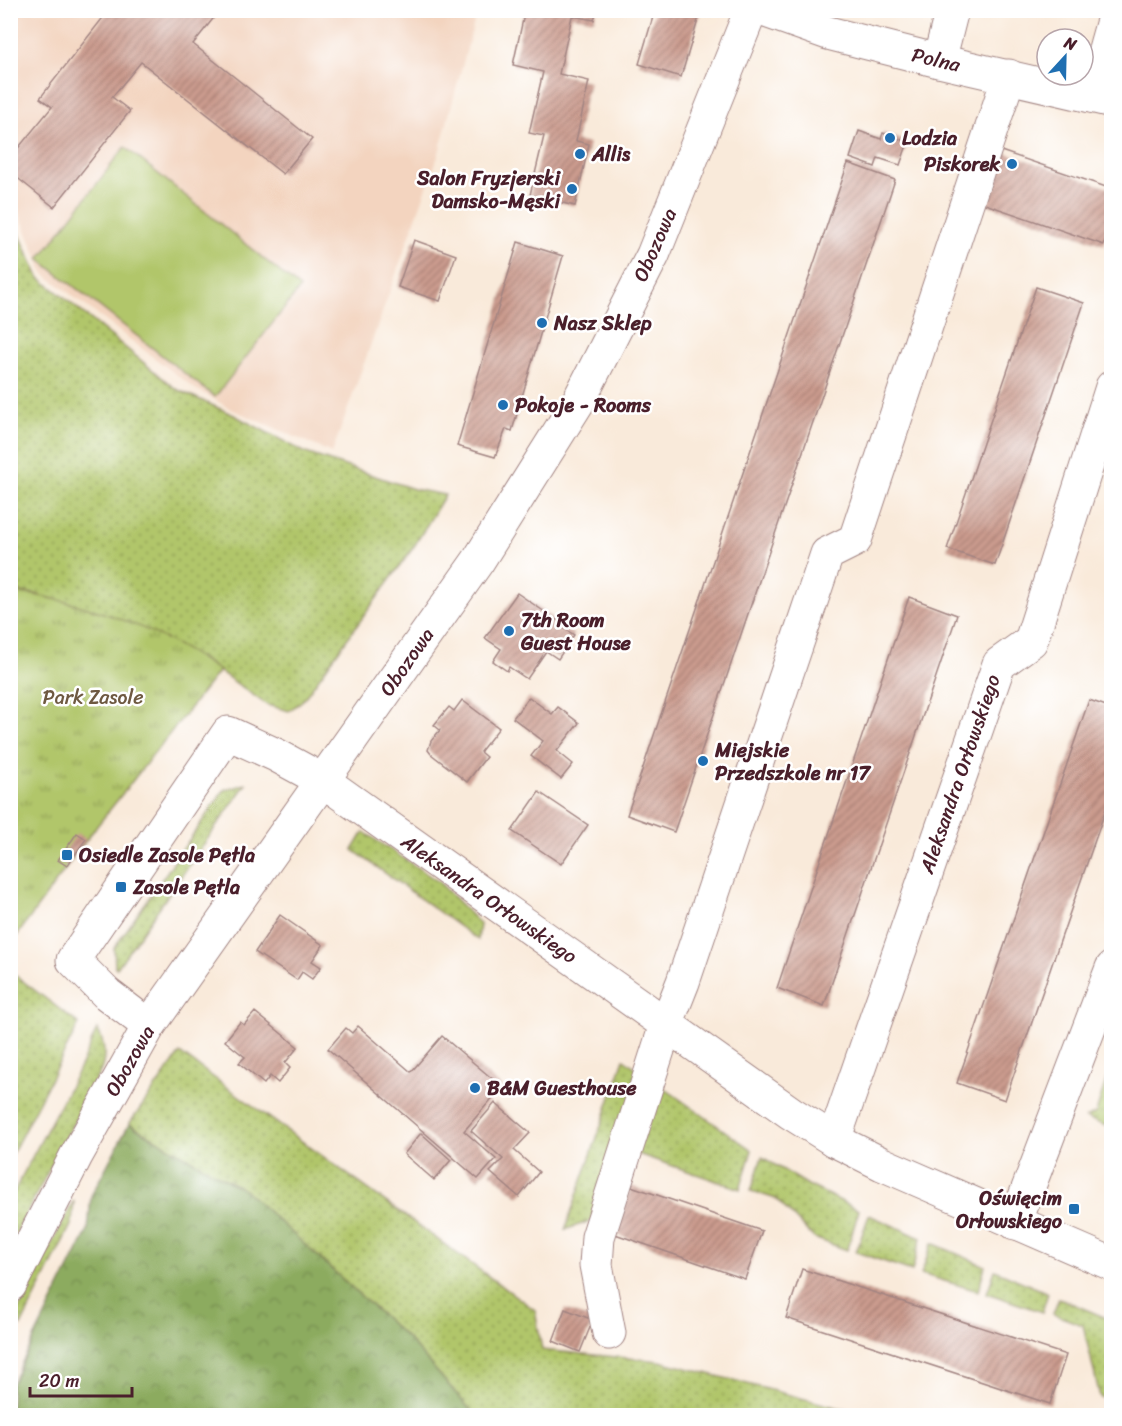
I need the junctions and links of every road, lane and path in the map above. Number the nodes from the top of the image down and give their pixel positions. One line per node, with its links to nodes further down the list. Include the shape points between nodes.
1 (751, 10): 9 (street, Obozowa, via 653,255 578,402 478,561)
2 (763, 10): 5 (street, Polna, via 828,33)
3 (952, 10): 5 (street)
4 (1112, 24): 7 (street)
5 (939, 61): 6 (street, Polna)
6 (1009, 76): 7 (street, Polna); 11 (street, via 855,540 827,554)
7 (1102, 98)
8 (1112, 387): 13 (street, Aleksandra Orłowskiego, via 1031,641 999,664)
9 (322, 780): 11 (street, Aleksandra Orłowskiego); 12 (street, Obozowa); 12 (street, Aleksandra Orłowskiego, via 228,733 73,960 107,994)
10 (1112, 968): 14 (street)
11 (666, 1025): 13 (street, Aleksandra Orłowskiego); 17 (street, via 598,1237 596,1265)
12 (149, 1026): 16 (street, Obozowa)
13 (834, 1140): 14 (street, Aleksandra Orłowskiego)
14 (1015, 1223): 15 (street, Aleksandra Orłowskiego)
15 (1112, 1264)
16 (10, 1285)
17 (609, 1333)

